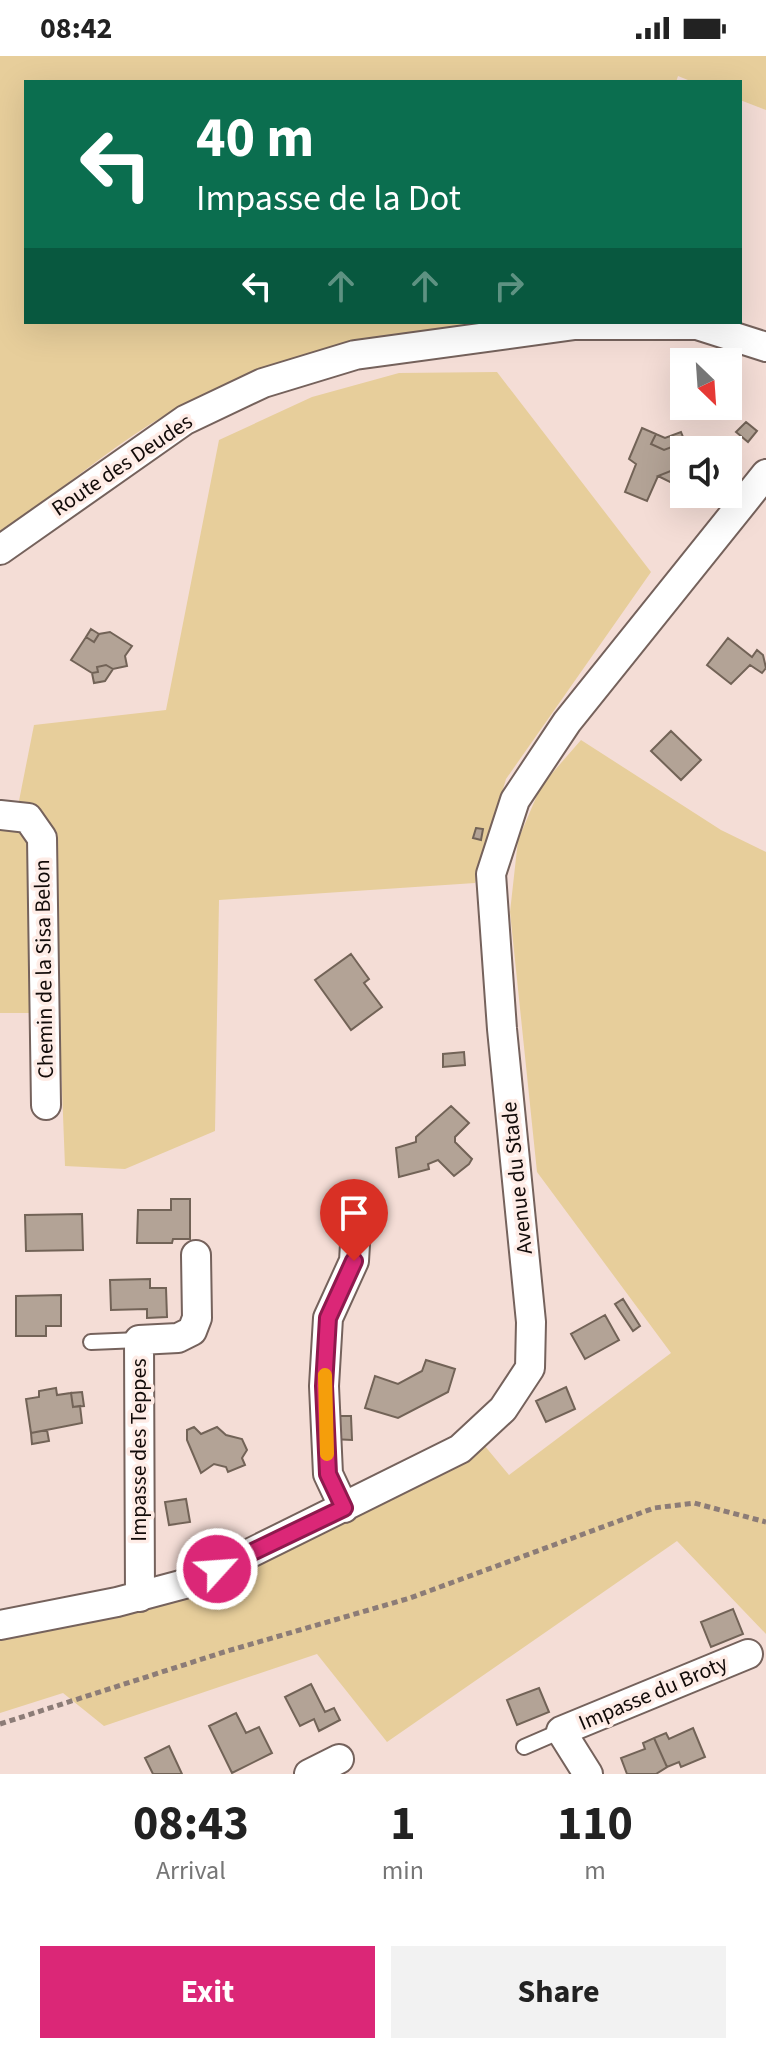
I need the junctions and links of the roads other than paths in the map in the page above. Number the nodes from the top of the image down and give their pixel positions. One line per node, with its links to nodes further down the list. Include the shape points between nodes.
1 (766, 347): 3 (street, Route des Deudes, via 697,325 575,325 355,355 263,383 185,420)
2 (766, 474): 10 (street, Avenue du Stade, via 567,722 515,800 491,874 531,1322 530,1368 503,1409 460,1449)
3 (0, 550)
4 (0, 815): 5 (street, Chemin de la Sisa Belon, via 28,818 42,838)
5 (46, 1105)
6 (357, 1211): 10 (street, via 354,1261 328,1318 325,1359 328,1474)
7 (196, 1255): 8 (street, Impasse des Teppes, via 197,1318 192,1331 178,1338)
8 (139, 1340): 9 (lane); 11 (street, Impasse des Teppes)
9 (91, 1342)
10 (344, 1508): 11 (street, Avenue du Stade, via 192,1582)
11 (140, 1597): 12 (street, Avenue du Stade)
12 (0, 1625)
13 (748, 1654): 14 (street, Impasse du Broty)
14 (561, 1731): 15 (lane); 18 (street, Impasse du Broty)
15 (524, 1747)
16 (339, 1759): 17 (street)
17 (309, 1774)
18 (588, 1774)

